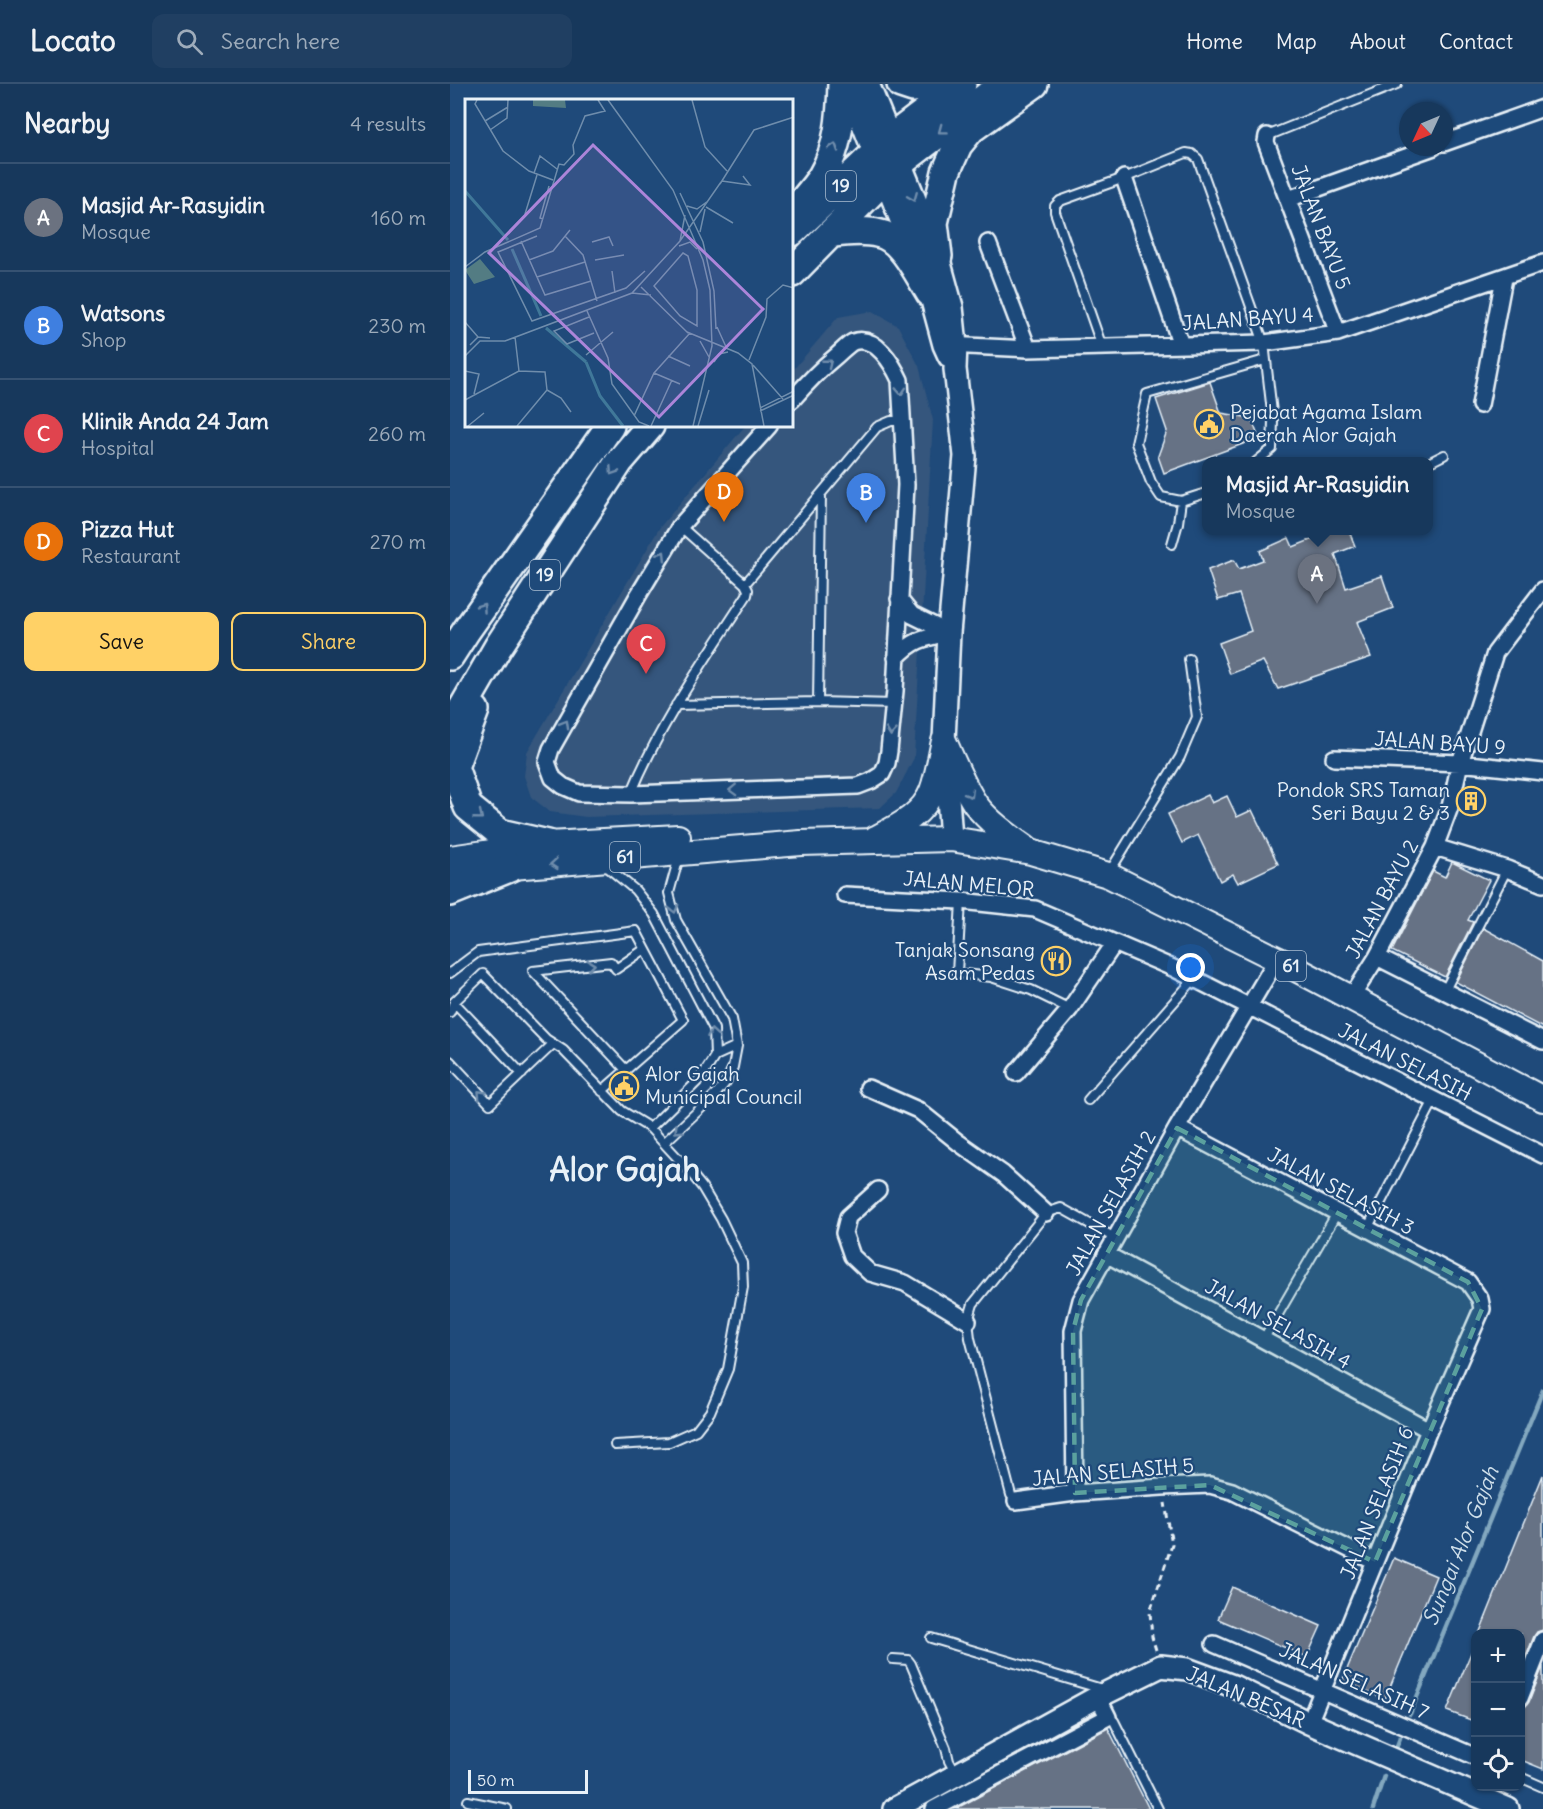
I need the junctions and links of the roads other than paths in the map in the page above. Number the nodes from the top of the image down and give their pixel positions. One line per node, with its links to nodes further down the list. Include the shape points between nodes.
1 (843, 84): 17 (highway, one-way to 1, via 822,176 834,152 841,124)
2 (847, 84): 14 (street)
3 (868, 84): 14 (street)
4 (900, 84): 5 (highway, via 913,88)
5 (934, 84)
6 (962, 84): 14 (highway, 19)
7 (1007, 84): 14 (highway, 19, one-way to 14)
8 (1034, 84): 21 (highway, via 971,129 958,145 946,172 934,223)
9 (1398, 84): 11 (lane)
10 (1543, 108): 12 (street)
11 (1266, 136): 16 (street, JALAN BAYU 5)
12 (1453, 140)
13 (1409, 156): 16 (street)
14 (887, 158): 18 (highway, 19); 19 (highway, 19); 21 (street, one-way to 21); 25 (street)
15 (1124, 178): 27 (lane, via 1186,153 1198,159); 29 (street); 30 (lane, via 1055,206)
16 (1288, 200): 26 (street, JALAN BAYU 5)
17 (794, 211)
18 (794, 230)
19 (833, 233): 23 (highway, 19); 25 (highway, via 869,232 886,236 904,251)
20 (988, 243): 31 (street)
21 (938, 256): 28 (street, via 952,307)
22 (1543, 263): 24 (street, JALAN BAYU 4)
23 (794, 271)
24 (1504, 278): 26 (street, JALAN BAYU 4); 34 (street)
25 (930, 293): 28 (street)
26 (1338, 333): 27 (street, JALAN BAYU 4)
27 (1264, 343): 29 (street, JALAN BAYU 4); 32 (lane)
28 (950, 345): 31 (street, JALAN BAYU 4); 50 (street, via 965,456)
29 (1181, 345): 30 (street, JALAN BAYU 4)
30 (1102, 347): 31 (street, JALAN BAYU 4)
31 (1028, 349)
32 (1265, 360): 40 (lane, via 1274,421 1272,449); 44 (lane, via 1147,394 1136,443 1151,482 1161,496)
33 (794, 398): 35 (street, one-way to 35, via 814,374 853,342 862,342 876,346 893,365 900,380)
34 (1480, 405)
35 (903, 421): 42 (lane, via 877,427); 49 (street, via 906,485)
36 (608, 428): 52 (highway, 19, one-way to 36)
37 (648, 428): 51 (highway, 19, one-way to 51, via 619,462)
38 (767, 428): 45 (street)
39 (1444, 455): 41 (lane)
40 (1262, 457)
41 (1433, 460)
42 (821, 493): 47 (lane); 55 (lane)
43 (1202, 494): 44 (lane)
44 (1181, 501): 46 (lane)
45 (680, 526): 47 (lane); 63 (street, one-way to 45, via 579,794 553,778 547,762)
46 (1172, 544)
47 (745, 584): 57 (lane, via 747,596)
48 (1543, 590): 61 (street, JALAN BAYU 2, via 1495,653)
49 (900, 600): 50 (street, via 912,615); 53 (street)
50 (949, 633): 53 (street, via 908,645); 59 (street)
51 (498, 647): 58 (highway, 19); 67 (highway, one-way to 67, via 454,767 468,807 500,833)
52 (450, 656)
53 (896, 658): 56 (street)
54 (1189, 659): 75 (lane, via 1197,717 1180,757)
55 (818, 702): 56 (lane); 57 (lane)
56 (894, 704): 63 (street, one-way to 63, via 887,763 882,774 858,786)
57 (676, 705): 63 (lane)
58 (450, 730)
59 (944, 741): 64 (street); 65 (main road, via 931,793 920,810); 69 (main road, one-way to 69, via 977,806)
60 (1334, 758): 61 (street, JALAN BAYU 9)
61 (1460, 763): 62 (street, JALAN BAYU 9); 68 (street, JALAN BAYU 2)
62 (1543, 772)
63 (630, 794)
64 (951, 839): 65 (main road, 61); 69 (main road, 61)
65 (871, 841): 66 (main road, 61)
66 (801, 843): 67 (main road, 61, via 701,836); 70 (main road, 61)
67 (548, 844): 71 (main road, 61)
68 (1435, 847): 74 (street); 83 (street, JALAN BAYU 2)
69 (1031, 852): 75 (main road, 61)
70 (680, 853): 72 (main road, 61); 95 (lane, one-way to 95, via 669,893 676,920 732,1019)
71 (450, 858)
72 (598, 860): 73 (main road, 61, one-way to 73); 96 (lane, one-way to 72, via 714,1029 654,914 635,890)
73 (512, 867): 76 (main road, 61); 78 (highway)
74 (1507, 869): 77 (street); 87 (lane)
75 (1108, 875): 84 (main road, 61)
76 (450, 876)
77 (1543, 885)
78 (450, 892)
79 (845, 896): 80 (street, JALAN MELOR)
80 (961, 901): 81 (street, JALAN MELOR, via 1035,909); 91 (lane, via 957,973 991,977)
81 (1114, 944): 86 (street, JALAN MELOR); 91 (street)
82 (645, 949): 85 (lane, via 636,931 478,952); 98 (lane, via 683,1020); 98 (lane, one-way to 82, via 533,971 610,962 616,969)
83 (1377, 957): 87 (street); 88 (street, JALAN BAYU 2)
84 (1277, 959): 88 (main road, 61); 90 (street, JALAN SELASIH 2)
85 (450, 973)
86 (1194, 979): 90 (street, JALAN MELOR); 104 (lane)
87 (1445, 990): 93 (street)
88 (1351, 998): 103 (main road, 61)
89 (454, 1002): 92 (lane); 94 (lane, via 483,974); 100 (lane)
90 (1248, 1006): 105 (street, JALAN SELASIH); 107 (street, JALAN SELASIH 2)
91 (1070, 1009): 99 (street)
92 (450, 1012)
93 (1543, 1041)
94 (554, 1044): 100 (lane); 102 (lane)
95 (737, 1046): 96 (lane); 108 (lane, one-way to 108, via 726,1082)
96 (715, 1056): 106 (lane, via 701,1078)
97 (450, 1061): 100 (lane, one-way to 97, via 490,1104)
98 (626, 1070): 102 (lane)
99 (1016, 1073)
100 (522, 1074)
101 (868, 1088): 111 (street, via 918,1110 1003,1174)
102 (603, 1091): 106 (lane, via 622,1111)
103 (1543, 1099)
104 (1088, 1100)
105 (1434, 1100): 109 (street, JALAN SELASIH); 113 (lane)
106 (650, 1128): 108 (lane)
107 (1177, 1128): 112 (street, JALAN SELASIH 3); 114 (street, JALAN SELASIH 2)
108 (664, 1143): 120 (lane, via 702,1187 721,1219 742,1263 743,1287 728,1369 710,1412 696,1430 669,1442)
109 (1543, 1155)
110 (879, 1190): 117 (street, via 848,1217 844,1233 852,1256 870,1273 905,1282)
111 (1046, 1213): 114 (lane, via 1061,1208); 117 (lane, via 973,1304)
112 (1337, 1213): 113 (street, JALAN SELASIH 3); 118 (lane)
113 (1367, 1229): 116 (street, JALAN SELASIH 3, via 1468,1282)
114 (1115, 1238): 115 (street, JALAN SELASIH 2)
115 (1106, 1254): 118 (street, JALAN SELASIH 4); 121 (street, JALAN SELASIH 2, via 1081,1300 1073,1331)
116 (1480, 1299): 119 (street, JALAN SELASIH 6, via 1482,1309)
117 (968, 1321): 122 (lane, via 969,1338 1011,1495)
118 (1263, 1340): 119 (street, JALAN SELASIH 4)
119 (1429, 1430): 123 (street, JALAN SELASIH 6)
120 (615, 1445)
121 (1075, 1493): 122 (street, JALAN SELASIH 5); 123 (street, JALAN SELASIH 5, via 1210,1485 1232,1491)
122 (1016, 1501)
123 (1376, 1562): 129 (street, JALAN SELASIH 6)
124 (931, 1638): 130 (lane)
125 (1543, 1640): 128 (street)
126 (1215, 1644): 129 (street, JALAN SELASIH 7)
127 (893, 1659): 134 (lane, via 912,1664)
128 (1525, 1687)
129 (1322, 1689): 132 (street, JALAN SELASIH 6); 133 (street, JALAN SELASIH 7)
130 (1103, 1695): 131 (street); 132 (street, JALAN BESAR, via 1161,1666 1187,1669 1233,1686); 134 (street, JALAN BESAR)
131 (1108, 1717): 140 (street); 141 (lane, via 1114,1721)
132 (1309, 1723): 142 (street, JALAN BESAR)
133 (1471, 1755)
134 (956, 1775): 139 (street, JALAN BESAR)
135 (1525, 1779): 136 (lane)
136 (1543, 1787)
137 (468, 1801): 138 (lane)
138 (507, 1809)
139 (894, 1809)
140 (934, 1809)
141 (1158, 1809)
142 (1508, 1809)

